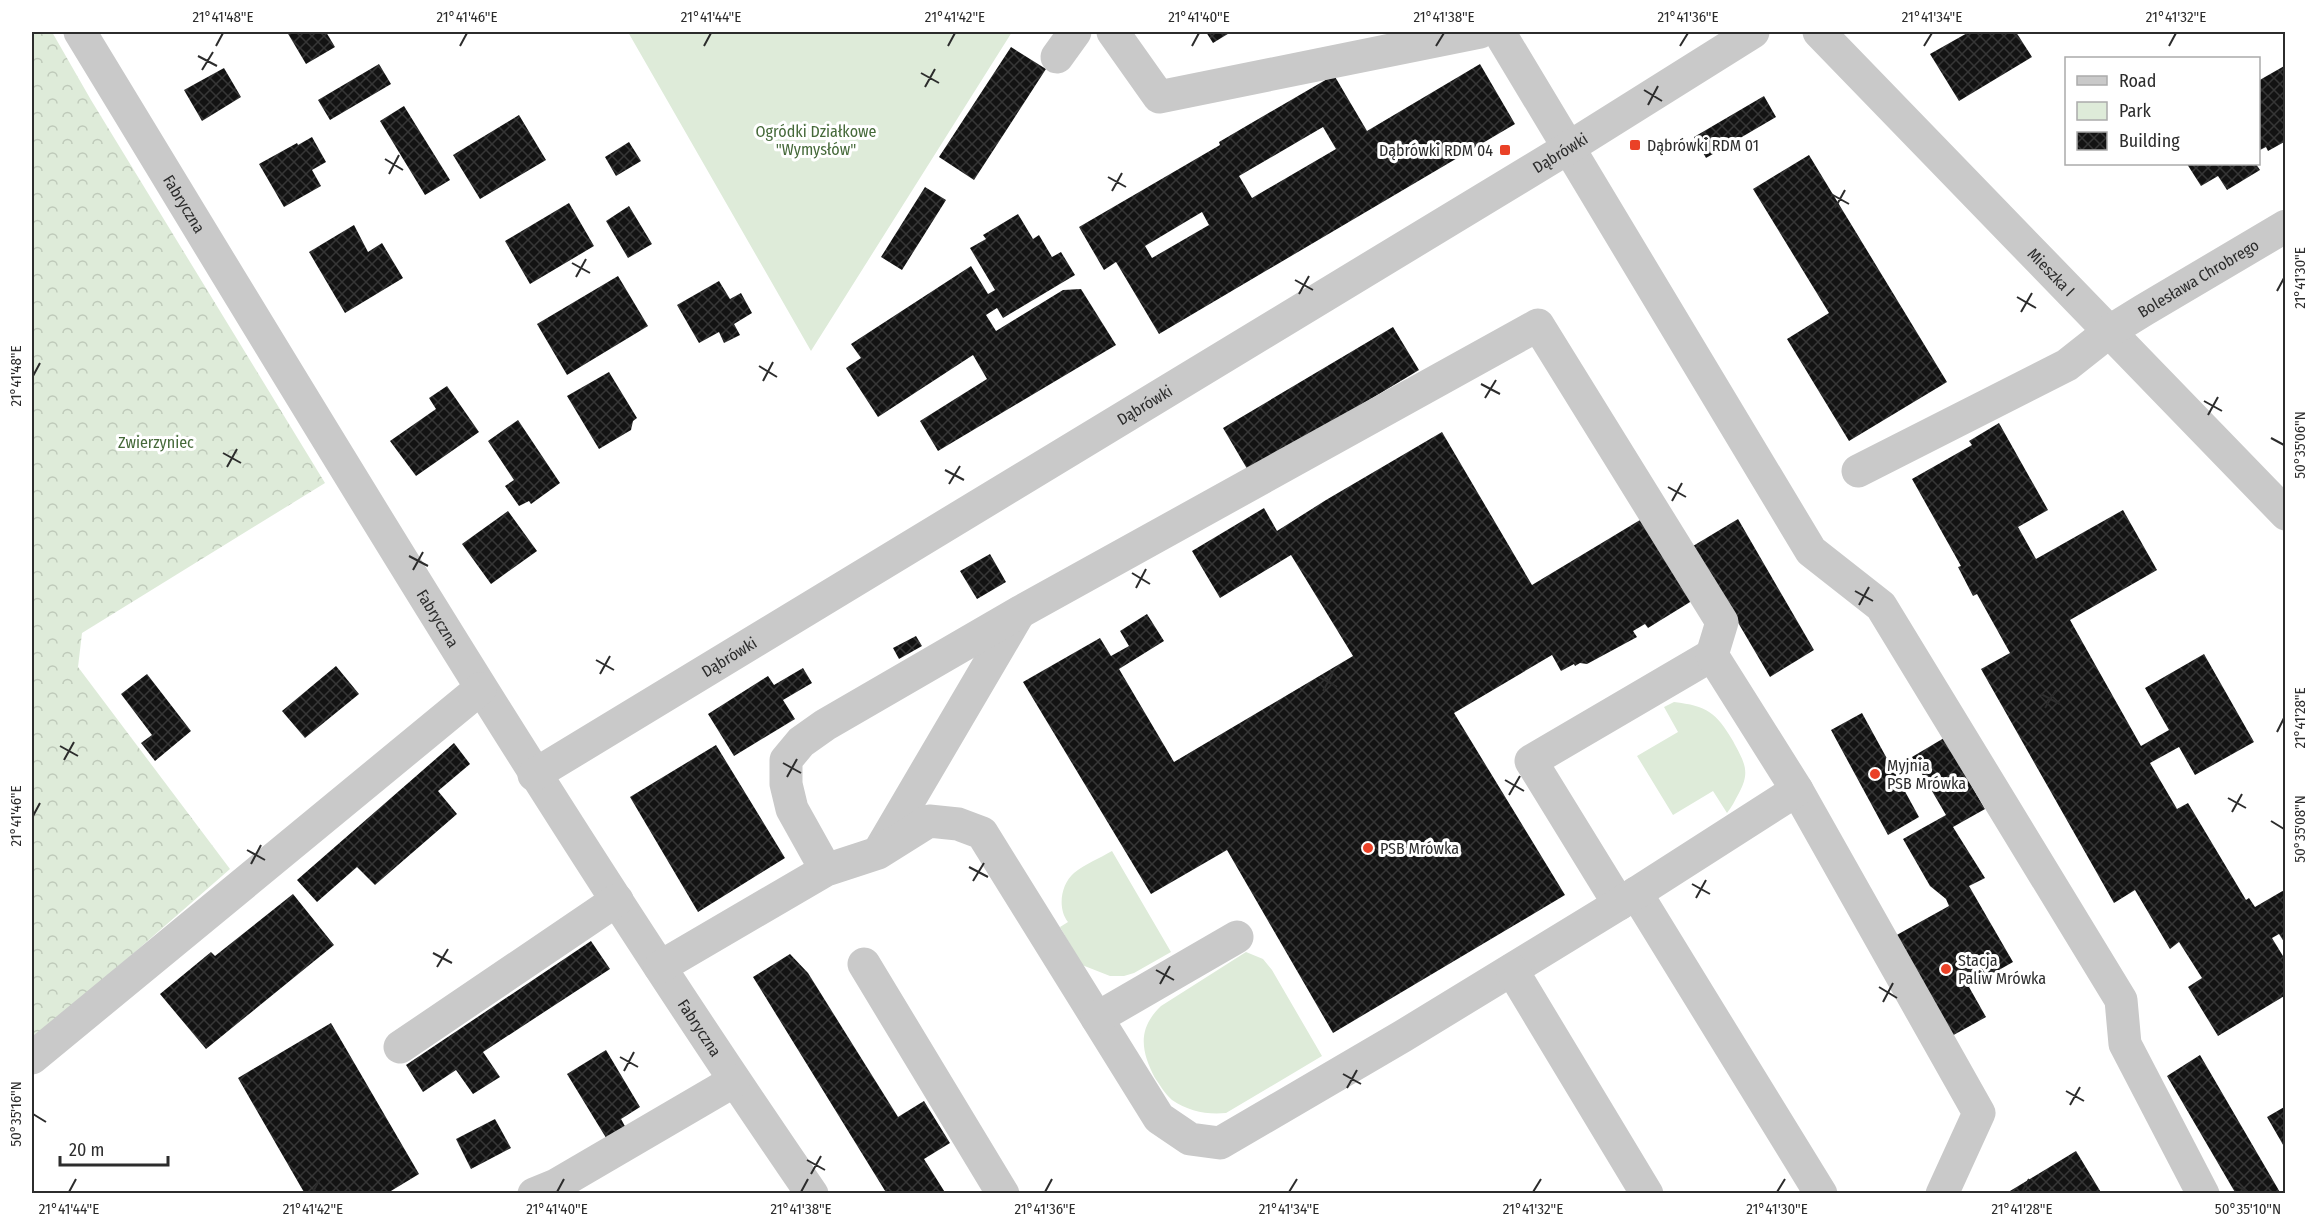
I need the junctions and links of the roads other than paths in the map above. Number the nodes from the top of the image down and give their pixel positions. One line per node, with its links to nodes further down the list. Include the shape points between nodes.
1 (80, 32): 14 (street, Fabryczna)
2 (1113, 32): 3 (street, via 1159,97)
3 (1480, 32)
4 (1499, 32): 7 (street)
5 (1753, 32): 7 (street, Dąbrówki)
6 (1819, 32): 9 (street, Mieszka I)
7 (1568, 148): 15 (street, Dąbrówki); 35 (street, via 1811,551 1881,606 2121,1000 2125,1044)
8 (2286, 226): 9 (street, Bolesława Chrobrego)
9 (2110, 331): 10 (street, Bolesława Chrobrego, via 2067,365); 11 (street, Mieszka I)
10 (1858, 471)
11 (2286, 514)
12 (1020, 612): 13 (street, via 1538,325 1722,622); 17 (street); 18 (street, via 825,725 801,742 786,760 792,809)
13 (1712, 655): 16 (street); 19 (street, via 1531,761)
14 (480, 689): 15 (street, Fabryczna); 27 (street)
15 (534, 775): 20 (street, Fabryczna)
16 (1797, 790): 19 (street); 34 (street, via 1979,1113)
17 (878, 853): 18 (street); 25 (street, via 929,821 958,824 982,833)
18 (826, 870): 23 (street)
19 (1627, 899): 24 (street); 33 (street)
20 (617, 900): 23 (street, Fabryczna); 26 (street)
21 (1237, 937): 25 (street)
22 (864, 964): 31 (street)
23 (660, 967): 28 (street, Fabryczna)
24 (1512, 970): 25 (street, via 1220,1143 1191,1138 1159,1118); 32 (street)
25 (1097, 1018)
26 (400, 1047)
27 (32, 1058)
28 (734, 1081): 29 (street); 30 (street, Fabryczna)
29 (534, 1194)
30 (812, 1194)
31 (1003, 1194)
32 (1647, 1194)
33 (1821, 1194)
34 (1942, 1194)
35 (2203, 1194)

